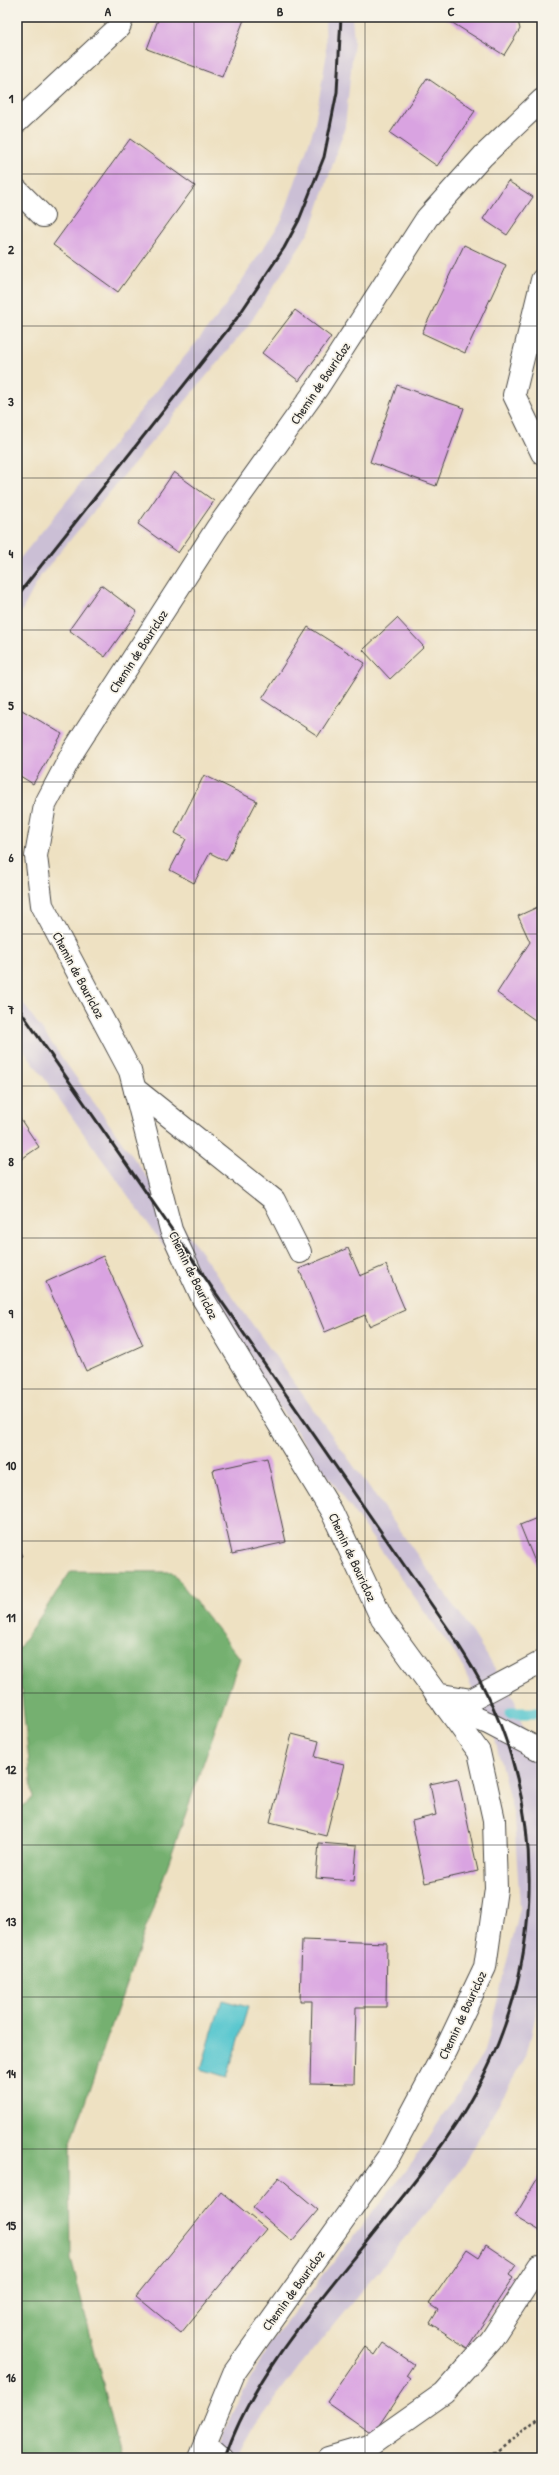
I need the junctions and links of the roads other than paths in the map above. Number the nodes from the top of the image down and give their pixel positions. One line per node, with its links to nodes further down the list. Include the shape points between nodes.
1 (123, 17): 3 (street, via 119,27)
2 (542, 100): 8 (street, Chemin de Bouricloz, via 483,156 427,218 318,387 217,528 74,750 45,805 36,856 42,905 130,1071)
3 (17, 122)
4 (17, 190): 5 (street)
5 (43, 216)
6 (542, 280): 7 (street, via 514,396)
7 (542, 453)
8 (135, 1089): 9 (street, via 274,1200); 11 (street, Chemin de Bouricloz, via 171,1230 202,1297 332,1512 382,1619)
9 (300, 1252)
10 (542, 1662): 11 (street, via 471,1700)
11 (441, 1700): 12 (street); 14 (street, Chemin de Bouricloz, via 479,1752 494,1820 496,1889 485,1967 390,2156 234,2373)
12 (542, 1751)
13 (539, 2266): 16 (street, via 491,2340 444,2393 369,2446)
14 (202, 2450): 15 (street)
15 (222, 2458)
16 (328, 2458)

